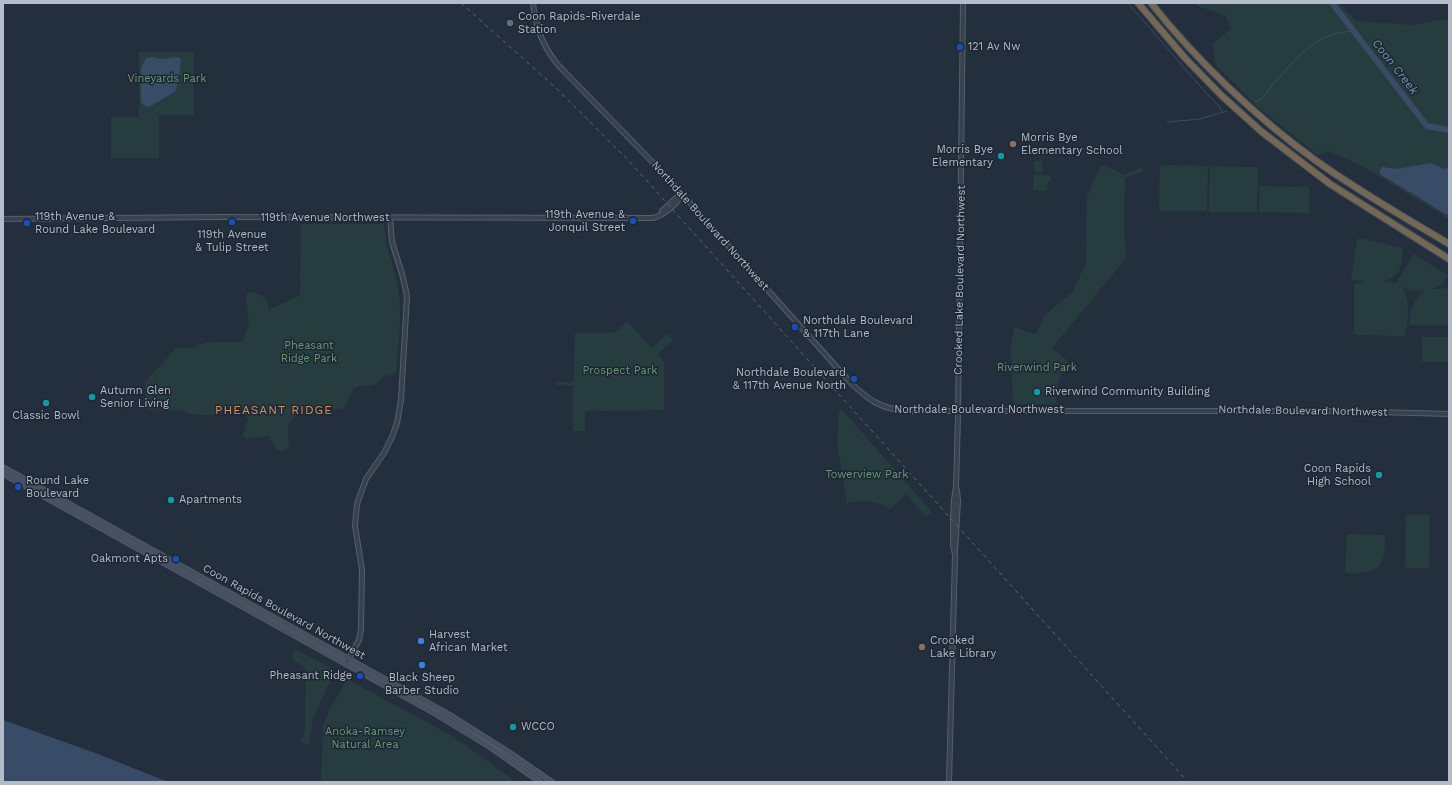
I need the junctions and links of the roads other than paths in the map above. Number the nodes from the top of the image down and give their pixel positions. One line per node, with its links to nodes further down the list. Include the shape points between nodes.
1 (532, 3): 5 (street, Northdale Boulevard Northwest, via 539,34 558,65)
2 (963, 3): 10 (street, Crooked Lake Boulevard Northwest)
3 (1138, 3): 9 (highway, via 1185,58 1262,132 1330,184)
4 (1151, 3): 8 (highway, via 1188,46 1269,124 1314,160)
5 (682, 195): 6 (street, 119th Avenue Northwest, via 676,197 661,212 647,218); 10 (street, Northdale Boulevard Northwest, via 861,394 888,409)
6 (390, 218): 7 (street, 119th Avenue Northwest); 14 (street, via 392,242 407,296 402,394 392,437 366,479 358,501 354,526 362,570 361,629 359,640)
7 (3, 219)
8 (1449, 244)
9 (1449, 259)
10 (958, 410): 11 (street, Northdale Boulevard Northwest, via 1345,411); 18 (street, Crooked Lake Boulevard Northwest, via 957,545 954,555)
11 (1449, 414)
12 (3, 467): 14 (main road, Coon Rapids Boulevard Northwest)
13 (3, 474): 15 (main road, Coon Rapids Boulevard Northwest)
14 (350, 658): 15 (street); 17 (main road, Coon Rapids Boulevard Northwest, via 480,733)
15 (346, 664): 16 (main road, Coon Rapids Boulevard Northwest, via 467,732)
16 (540, 782)
17 (552, 782)
18 (949, 782)

